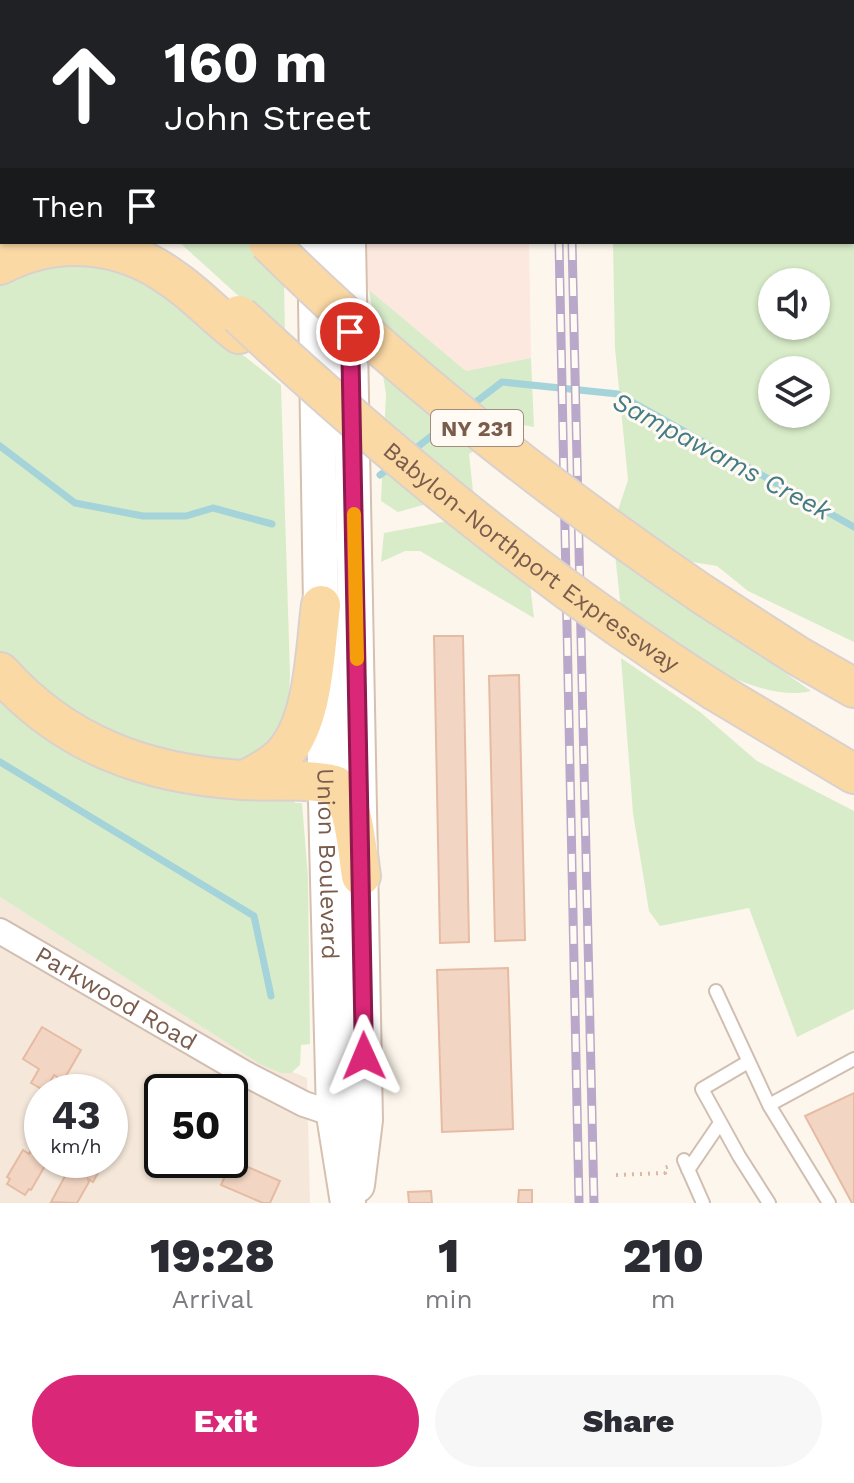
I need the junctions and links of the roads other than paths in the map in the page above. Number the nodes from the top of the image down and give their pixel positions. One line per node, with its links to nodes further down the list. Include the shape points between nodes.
1 (168, 244): 6 (main road, Babylon-Northport Expressway / NY 231)
2 (270, 244): 9 (main road, NY 231, bridge, via 455,410 617,535)
3 (315, 244): 7 (main road, Union Boulevard)
4 (348, 244): 13 (main road, Union Boulevard)
5 (0, 265): 6 (main road, via 61,246 113,250 160,269)
6 (239, 324): 10 (main road, Babylon-Northport Expressway / NY 231, bridge, via 413,470 601,615)
7 (321, 605): 11 (main road, via 311,681 298,729 284,754); 12 (main road, Union Boulevard)
8 (0, 672): 11 (main road, via 57,722 112,753 168,772)
9 (854, 688)
10 (854, 774)
11 (245, 780): 12 (main road)
12 (325, 782): 13 (main road, via 340,788 348,803); 19 (main road, Union Boulevard)
13 (361, 876): 19 (main road, Union Boulevard)
14 (0, 931): 19 (street, Parkwood Road, via 246,1074 304,1104)
15 (716, 991): 17 (lane)
16 (854, 1059): 18 (lane)
17 (748, 1062): 18 (lane); 20 (lane, via 702,1089)
18 (769, 1105): 25 (lane)
19 (350, 1117): 21 (main road, Union Boulevard); 22 (main road, Union Boulevard)
20 (720, 1123): 23 (lane, via 686,1165); 24 (lane)
21 (348, 1203)
22 (354, 1203)
23 (703, 1203)
24 (769, 1203)
25 (829, 1203)

